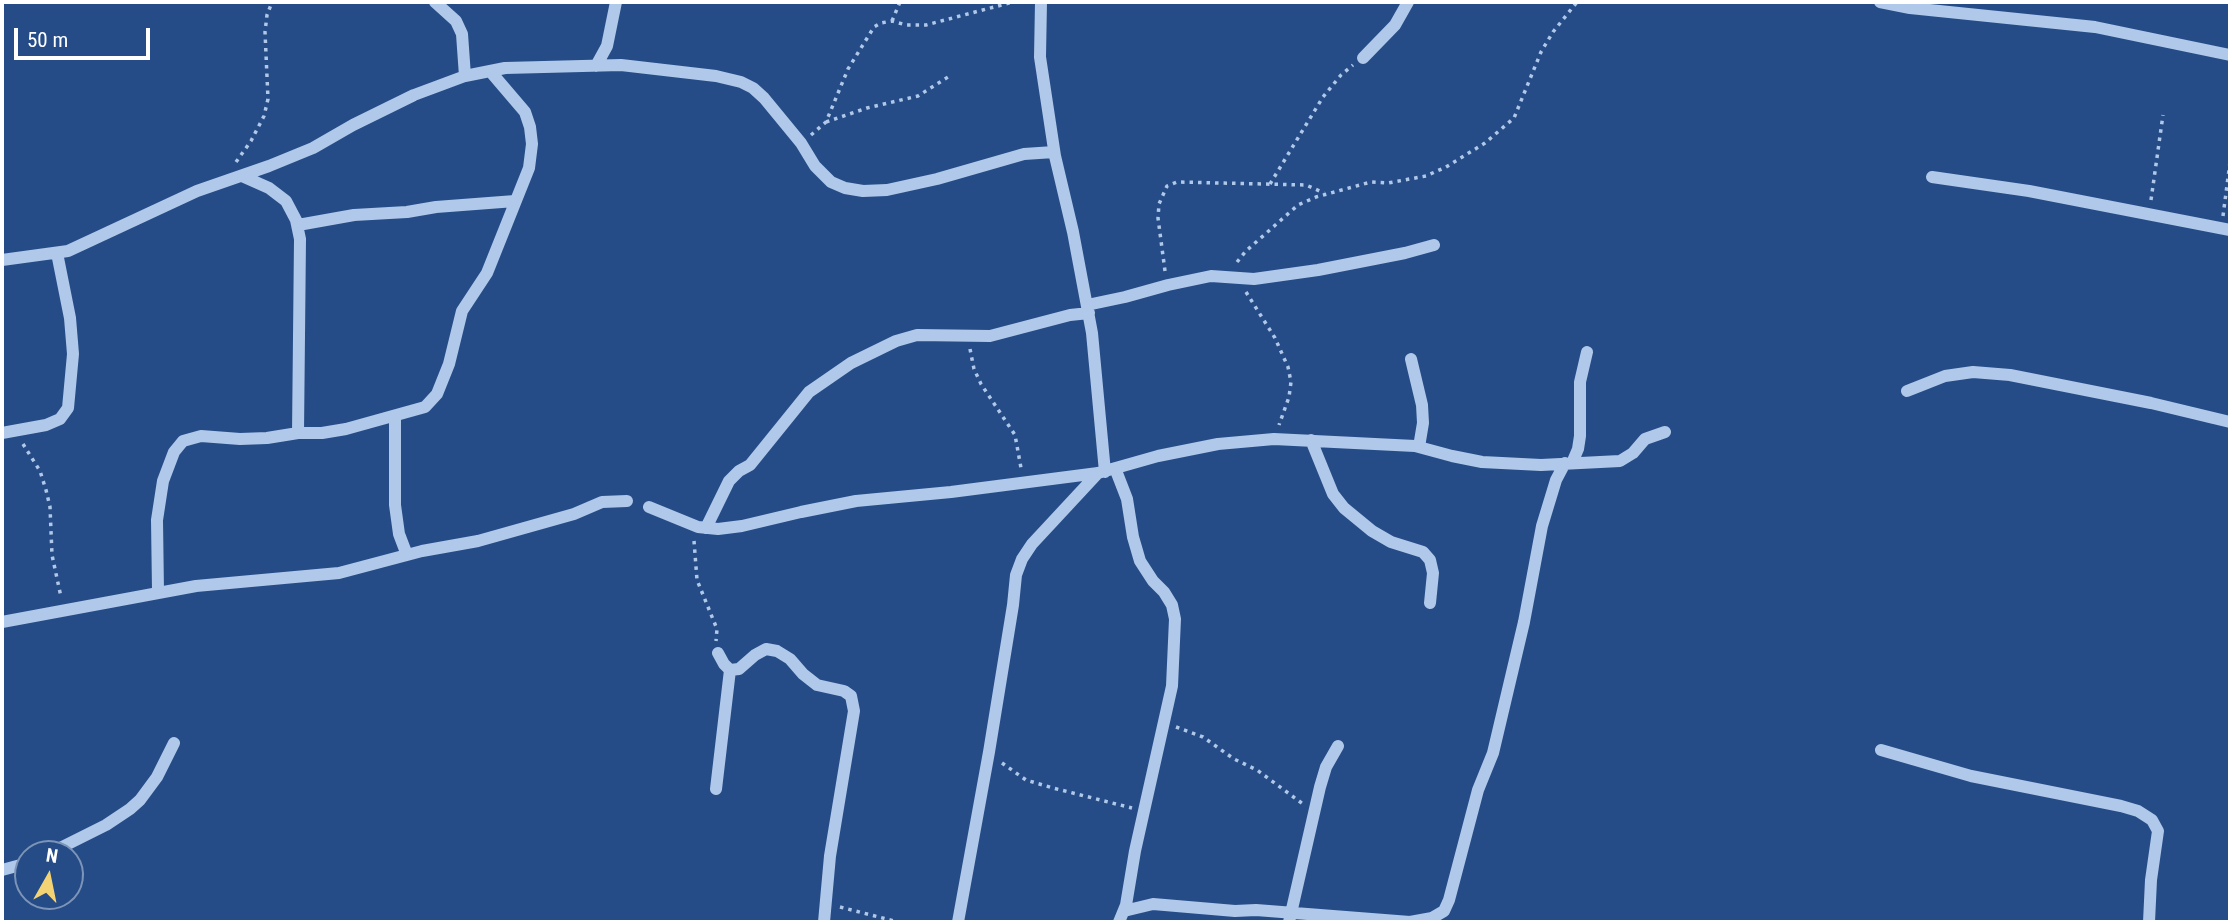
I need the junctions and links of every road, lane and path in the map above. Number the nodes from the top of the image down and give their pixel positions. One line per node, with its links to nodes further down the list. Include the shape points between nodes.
1 (272, 2): 24 (path, via 265,32 268,99 264,116)
2 (435, 2): 15 (street, via 456,21 462,34)
3 (616, 2): 13 (street, via 607,46)
4 (900, 2): 10 (path)
5 (1013, 2): 10 (path, via 926,25)
6 (1041, 2): 20 (street, via 1040,57)
7 (1408, 2): 12 (street, via 1395,25)
8 (1577, 2): 26 (path, via 1541,52 1514,118 1485,143 1426,176 1371,182)
9 (1880, 2): 11 (street, via 2095,27)
10 (892, 21): 18 (path, via 874,27 848,69)
11 (2230, 55)
12 (1363, 58): 25 (path, via 1323,97)
13 (596, 66): 14 (street); 19 (street, via 672,70 741,82 764,97)
14 (490, 71): 15 (street); 27 (street, via 525,112 530,127 529,169)
15 (465, 76): 22 (street, via 414,95 313,148)
16 (948, 77): 18 (path, via 918,96)
17 (2163, 115): 28 (path)
18 (825, 122): 19 (path)
19 (801, 143): 20 (street, via 831,182 863,191 937,179 1024,154)
20 (1054, 152): 36 (street)
21 (2230, 162): 30 (path)
22 (242, 176): 24 (street); 29 (street, via 286,201)
23 (1932, 177): 28 (street)
24 (220, 183): 32 (street, via 90,243)
25 (1270, 184): 26 (path, via 1306,185); 35 (path, via 1177,182 1167,186 1157,218)
26 (1326, 194): 34 (path, via 1298,205 1246,251)
27 (515, 201): 29 (street, via 354,215); 41 (street, via 487,273 462,311 437,394 425,407)
28 (2148, 215): 30 (street)
29 (298, 225): 45 (street)
30 (2226, 229)
31 (1434, 245): 34 (street, via 1318,270)
32 (57, 253): 33 (street); 43 (street, via 70,318 68,408 60,419 46,425)
33 (2, 260)
34 (1231, 278): 35 (street, via 1211,276); 46 (path, via 1275,338 1288,367 1292,382)
35 (1168, 285): 36 (street)
36 (1088, 309): 37 (street, via 990,336); 50 (street)
37 (969, 337): 51 (path, via 981,384 1015,435); 55 (street, via 931,334 896,341 851,363 809,392 750,465 729,481)
38 (1587, 352): 49 (street, via 1580,382 1578,449)
39 (1411, 359): 48 (street, via 1422,405)
40 (1907, 391): 42 (street, via 1945,376 1973,372 2010,375)
41 (395, 416): 45 (street, via 334,431); 56 (street, via 395,505)
42 (2230, 422)
43 (8, 432): 59 (path, via 40,471 46,490 52,555)
44 (1665, 432): 49 (street, via 1645,439 1620,461)
45 (298, 433): 57 (street, via 240,439 201,436 183,441 163,481 157,520)
46 (1274, 439): 47 (street); 50 (street, via 1190,449)
47 (1311, 440): 48 (street); 58 (street, via 1333,494 1344,508 1372,531 1423,552 1430,560)
48 (1419, 447): 49 (street, via 1482,462)
49 (1569, 463): 78 (street, via 1561,469 1549,498 1493,753 1478,790 1449,901 1444,911 1432,918)
50 (1106, 471): 51 (street); 63 (street, via 1127,499 1140,561 1172,605 1172,686); 67 (street, via 1021,559)
51 (1023, 483): 55 (street, via 856,502 742,526)
52 (627, 501): 56 (street, via 602,502 490,538)
53 (649, 507): 54 (street)
54 (692, 525): 55 (street); 61 (path, via 696,580 717,629)
55 (706, 528)
56 (407, 555): 57 (street, via 339,573)
57 (158, 591): 59 (street)
58 (1430, 603)
59 (64, 612): 60 (street)
60 (2, 622)
61 (718, 653): 62 (street)
62 (730, 670): 68 (street); 72 (street, via 766,649 777,651 817,685 851,696 854,711)
63 (1164, 723): 69 (street); 70 (path, via 1203,737 1257,770)
64 (174, 743): 71 (street, via 140,800)
65 (1338, 746): 70 (street, via 1326,767)
66 (1881, 750): 79 (street, via 1970,776 2138,811 2152,820 2158,831)
67 (989, 752): 69 (path, via 1026,780); 77 (street)
68 (716, 789)
69 (1144, 811): 73 (street)
70 (1314, 815): 74 (street)
71 (76, 840)
72 (826, 904): 75 (street); 76 (path)
73 (1122, 916): 74 (street, via 1153,904)
74 (1290, 918): 78 (street)
75 (824, 922)
76 (898, 922)
77 (958, 922)
78 (1410, 922)
79 (2149, 922)

